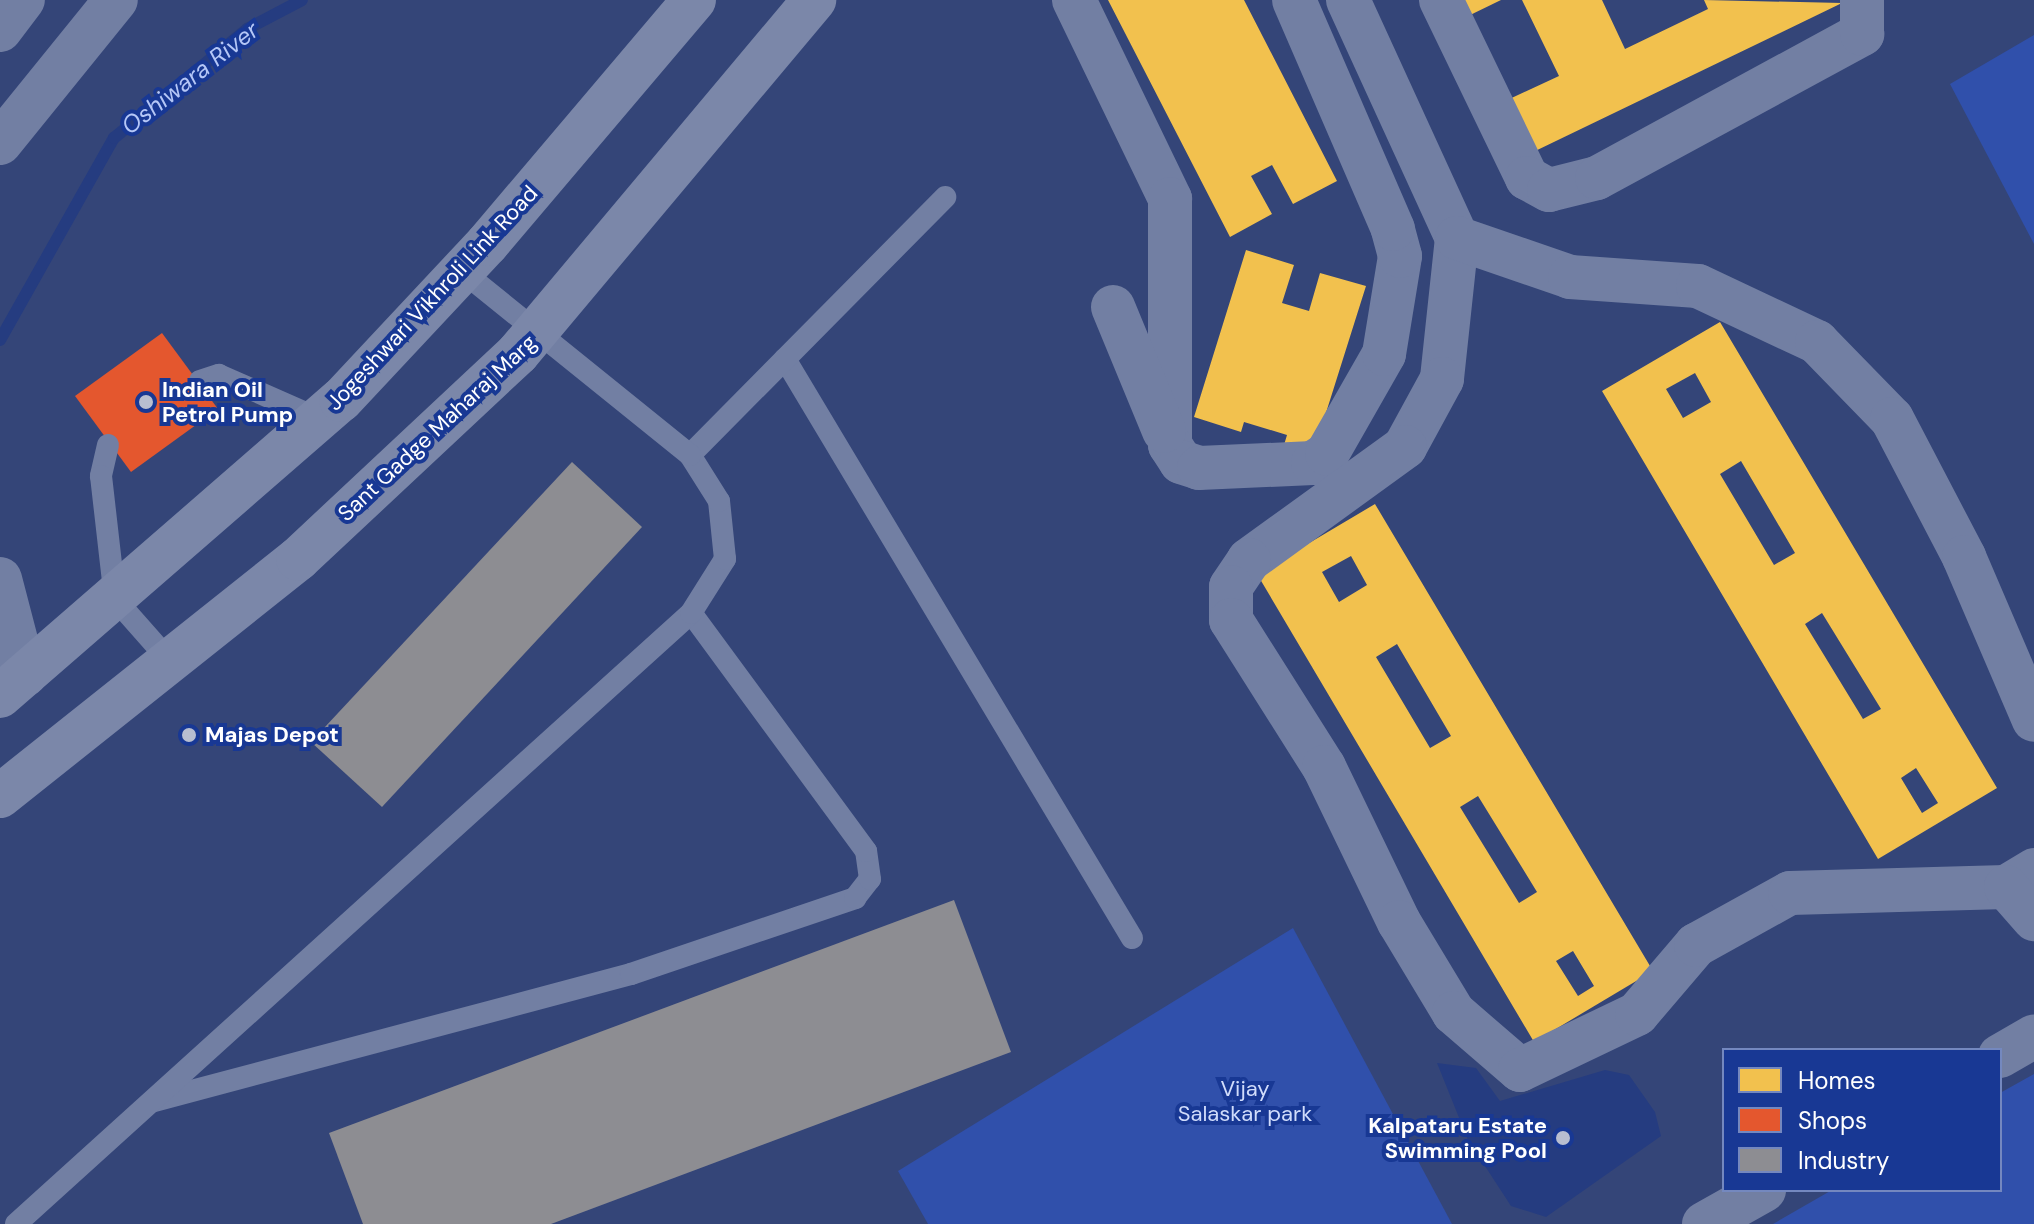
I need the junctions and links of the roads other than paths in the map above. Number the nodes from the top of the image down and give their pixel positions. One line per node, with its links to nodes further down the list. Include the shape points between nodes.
1 (23, 0): 10 (street)
2 (694, 0): 14 (main road, Jogeshwari Vikhroli Link Road)
3 (814, 0): 16 (main road, Sant Gadge Maharaj Marg)
4 (1074, 0): 21 (street, via 1170,199 1176,249)
5 (1294, 0): 21 (street, via 1349,115 1400,256 1379,372 1327,454 1313,463 1199,468 1181,462)
6 (1348, 0): 13 (street)
7 (1441, 0): 8 (street, via 1527,178 1549,190 1597,178 1862,34)
8 (1862, 0)
9 (100, 5): 11 (street)
10 (0, 30)
11 (0, 143)
12 (945, 197): 17 (lane)
13 (1457, 238): 28 (street, via 1570,277 1698,286 1817,342 1892,419 1964,557); 30 (street, via 1442,379 1405,447 1249,560 1231,587 1231,620 1324,767 1399,922 1454,1013 1520,1070 1637,1014 1696,945 1790,893)
14 (461, 270): 16 (lane); 19 (main road, Jogeshwari Vikhroli Link Road)
15 (1113, 307): 21 (street)
16 (540, 331): 22 (lane); 26 (main road, Sant Gadge Maharaj Marg, via 298,559)
17 (785, 359): 22 (lane); 32 (lane)
18 (200, 381): 19 (lane, via 219,375)
19 (319, 419): 24 (main road, Jogeshwari Vikhroli Link Road)
20 (108, 445): 24 (lane, via 101,476)
21 (1170, 445)
22 (690, 455): 25 (lane, via 719,501 725,559)
23 (0, 579): 27 (street)
24 (115, 599): 26 (lane); 27 (main road, Jogeshwari Vikhroli Link Road)
25 (691, 613): 35 (lane); 35 (lane, via 866,851 870,879 855,898 631,974)
26 (169, 660): 29 (main road, Sant Gadge Maharaj Marg)
27 (12, 685)
28 (2034, 720)
29 (0, 796)
30 (2020, 878): 31 (street)
31 (2034, 919)
32 (1132, 938)
33 (2034, 1036): 34 (street)
34 (2002, 1055)
35 (151, 1102): 37 (lane)
36 (1760, 1192): 38 (street)
37 (16, 1224)
38 (1704, 1224)

